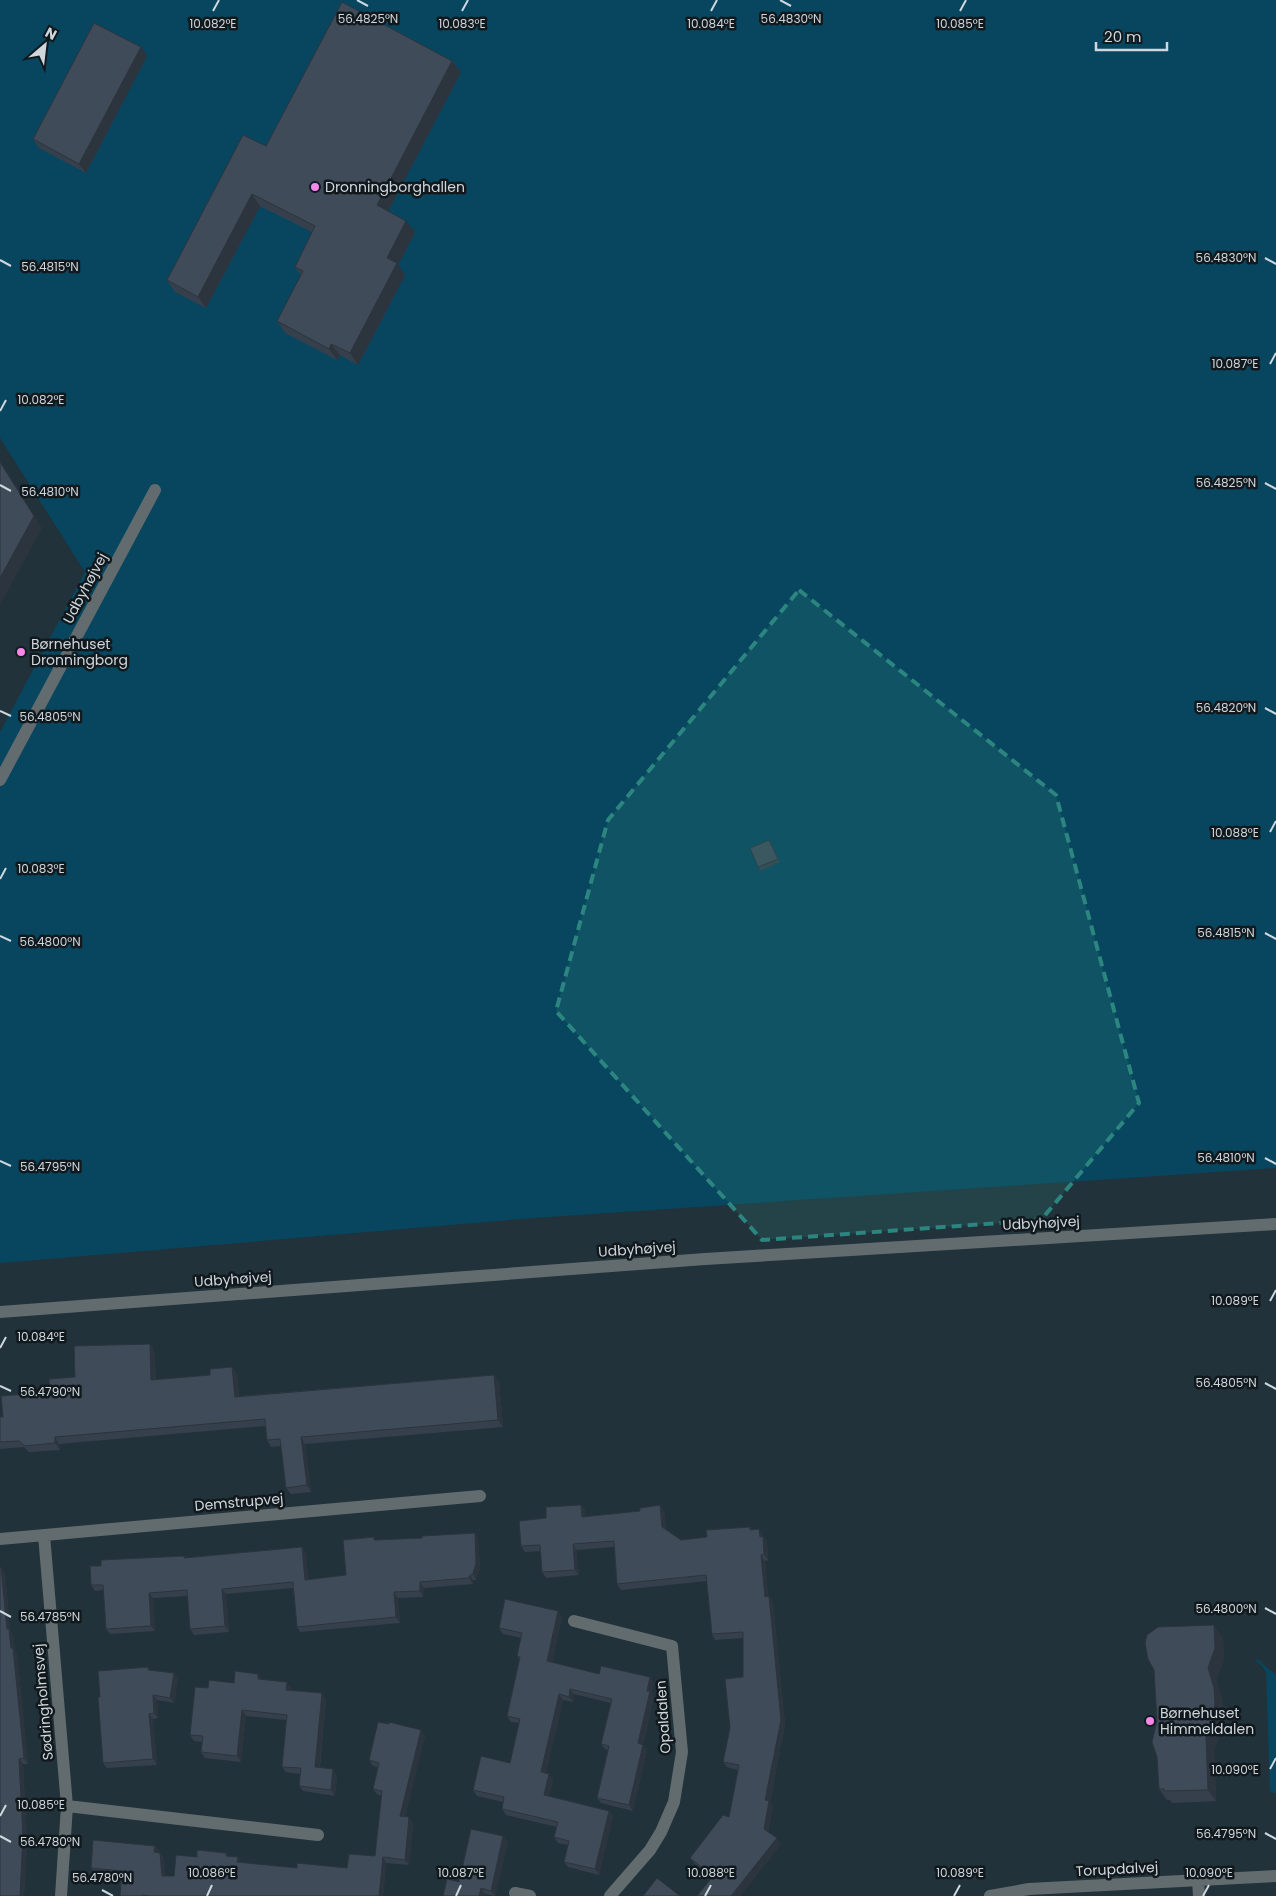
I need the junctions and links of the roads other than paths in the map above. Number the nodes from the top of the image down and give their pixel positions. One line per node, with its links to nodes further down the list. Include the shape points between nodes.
1 (155, 490): 2 (street, Udbyhøjvej)
2 (0, 780)
3 (1276, 1224): 4 (street, Udbyhøjvej, via 705,1259)
4 (0, 1312)
5 (480, 1496): 6 (street, Demstrupvej)
6 (44, 1535): 7 (street, Demstrupvej); 9 (street, Sødringholmsvej)
7 (0, 1539)
8 (574, 1621): 16 (street, Opaldalen, via 672,1646 682,1752 674,1802 650,1850)
9 (68, 1806): 10 (street); 14 (street, Sødringholmsvej)
10 (318, 1835)
11 (1276, 1876): 12 (street, Torupdalvej)
12 (1198, 1880): 17 (street, Torupdalvej, via 1028,1889); 18 (street)
13 (515, 1892): 15 (street)
14 (61, 1896)
15 (530, 1896)
16 (610, 1896)
17 (990, 1896)
18 (1199, 1896)

